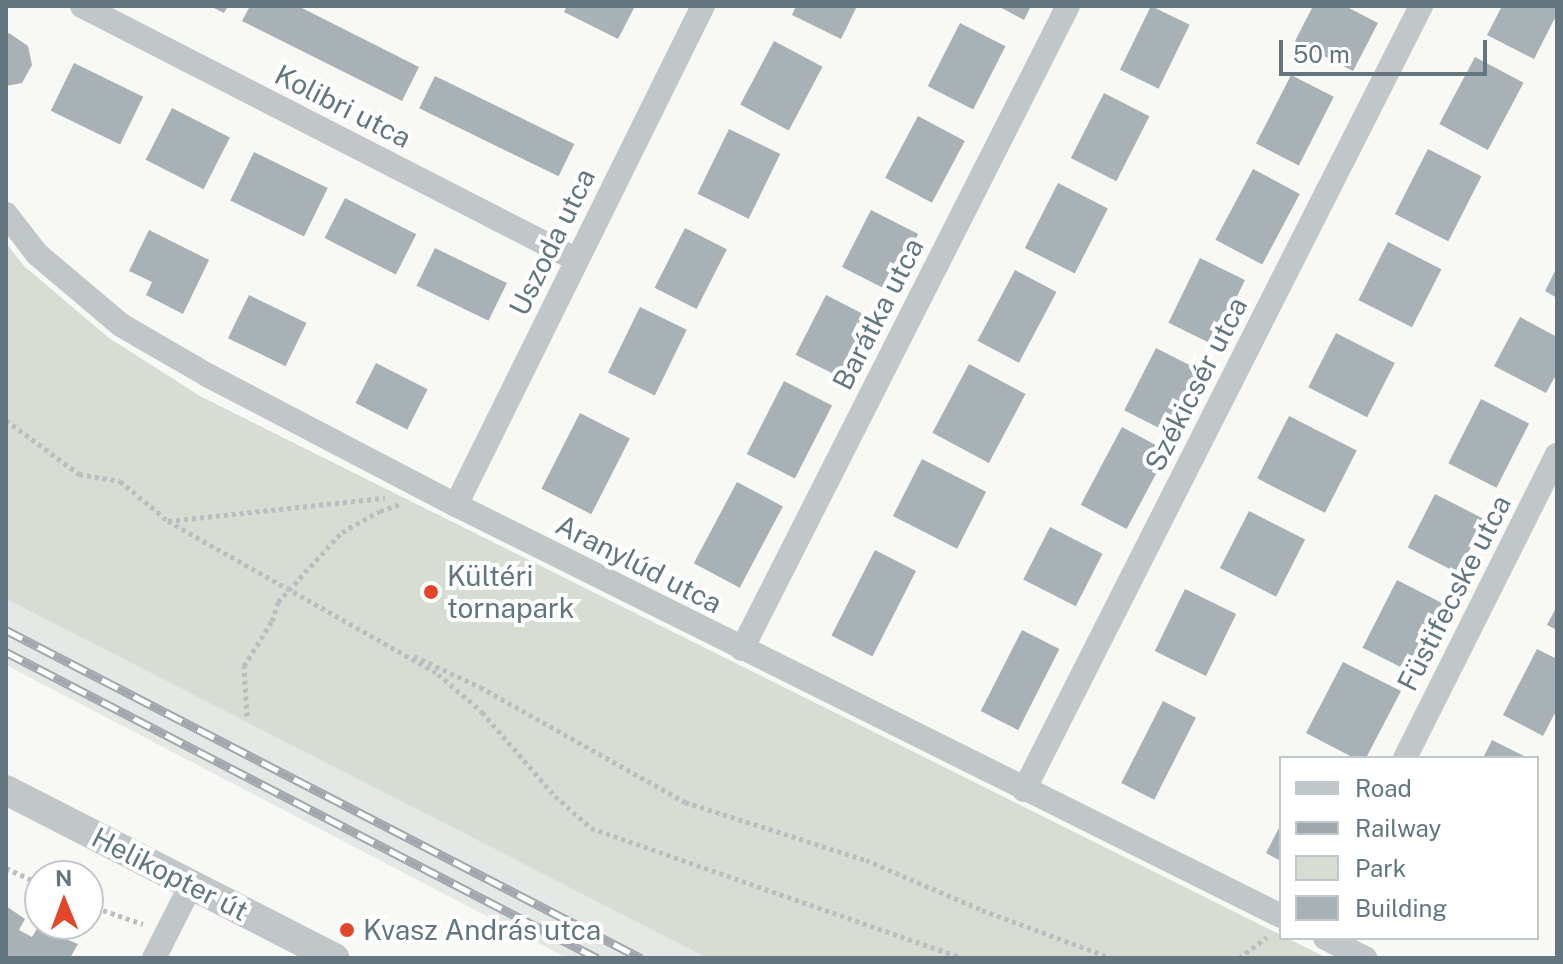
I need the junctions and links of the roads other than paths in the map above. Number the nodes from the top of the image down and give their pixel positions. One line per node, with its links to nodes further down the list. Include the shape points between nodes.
1 (82, 6): 6 (street, Kolibri utca)
2 (703, 6): 6 (street, Uszoda utca)
3 (1068, 6): 9 (street, Barátka utca)
4 (1421, 6): 12 (street, Székicsér utca)
5 (6, 214): 8 (street, Aranylúd utca, via 37,254 121,325)
6 (577, 260): 8 (street, Uszoda utca)
7 (1557, 455): 10 (street, Füstifecske utca)
8 (456, 505): 9 (street, Aranylúd utca)
9 (742, 649): 12 (street, Aranylúd utca)
10 (1406, 756)
11 (6, 790): 13 (street, Helikopter út)
12 (1024, 790): 14 (street, Aranylúd utca)
13 (191, 885): 16 (street); 17 (street, Helikopter út)
14 (1277, 925)
15 (1329, 940): 18 (street)
16 (154, 958)
17 (334, 958)
18 (1365, 958)

